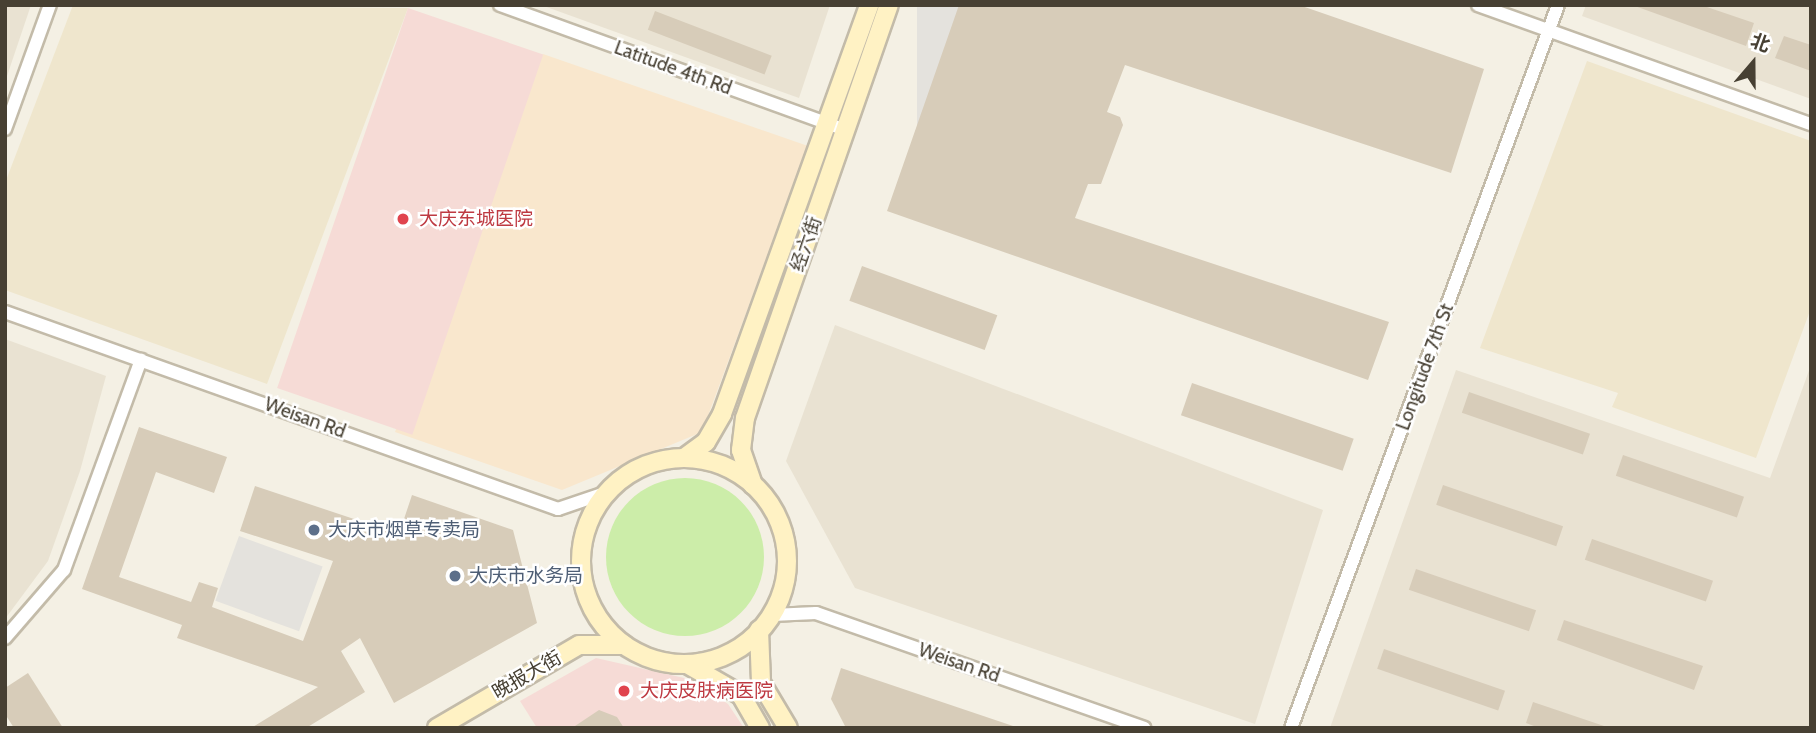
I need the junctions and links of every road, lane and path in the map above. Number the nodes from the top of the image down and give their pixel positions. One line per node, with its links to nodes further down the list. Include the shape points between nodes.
1 (50, 5): 10 (street)
2 (500, 5): 8 (street, Latitude 4th Rd)
3 (869, 5): 8 (main road, 经六街)
4 (889, 5): 11 (main road, 经六街)
5 (1478, 5): 7 (street)
6 (1558, 5): 7 (street, Longitude 7th St)
7 (1548, 32): 9 (street); 26 (street, Longitude 7th St)
8 (827, 124): 11 (street, Latitude 4th Rd); 14 (main road, 经六街, via 722,414 705,442)
9 (1811, 124)
10 (5, 129)
11 (845, 130): 15 (main road, 经六街, via 746,418 741,450)
12 (5, 312): 13 (street, Weisan Rd)
13 (141, 360): 16 (street, Weisan Rd, via 558,509); 19 (street, via 64,570)
14 (684, 458): 15 (main road, via 731,468); 16 (main road, via 664,459 632,471)
15 (753, 485): 17 (main road, via 778,518 787,551 785,584)
16 (605, 493): 20 (main road, via 588,522 580,556 584,590 600,621)
17 (772, 615): 18 (main road); 25 (street, Weisan Rd, via 816,613)
18 (759, 630): 21 (main road, via 721,658); 24 (main road, via 761,683)
19 (5, 638)
20 (624, 645): 21 (main road, via 654,660); 22 (main road, 晚报大街, via 579,645)
21 (688, 664): 23 (main road, via 741,695)
22 (437, 728)
23 (760, 728)
24 (788, 728)
25 (1144, 728)
26 (1291, 728)

